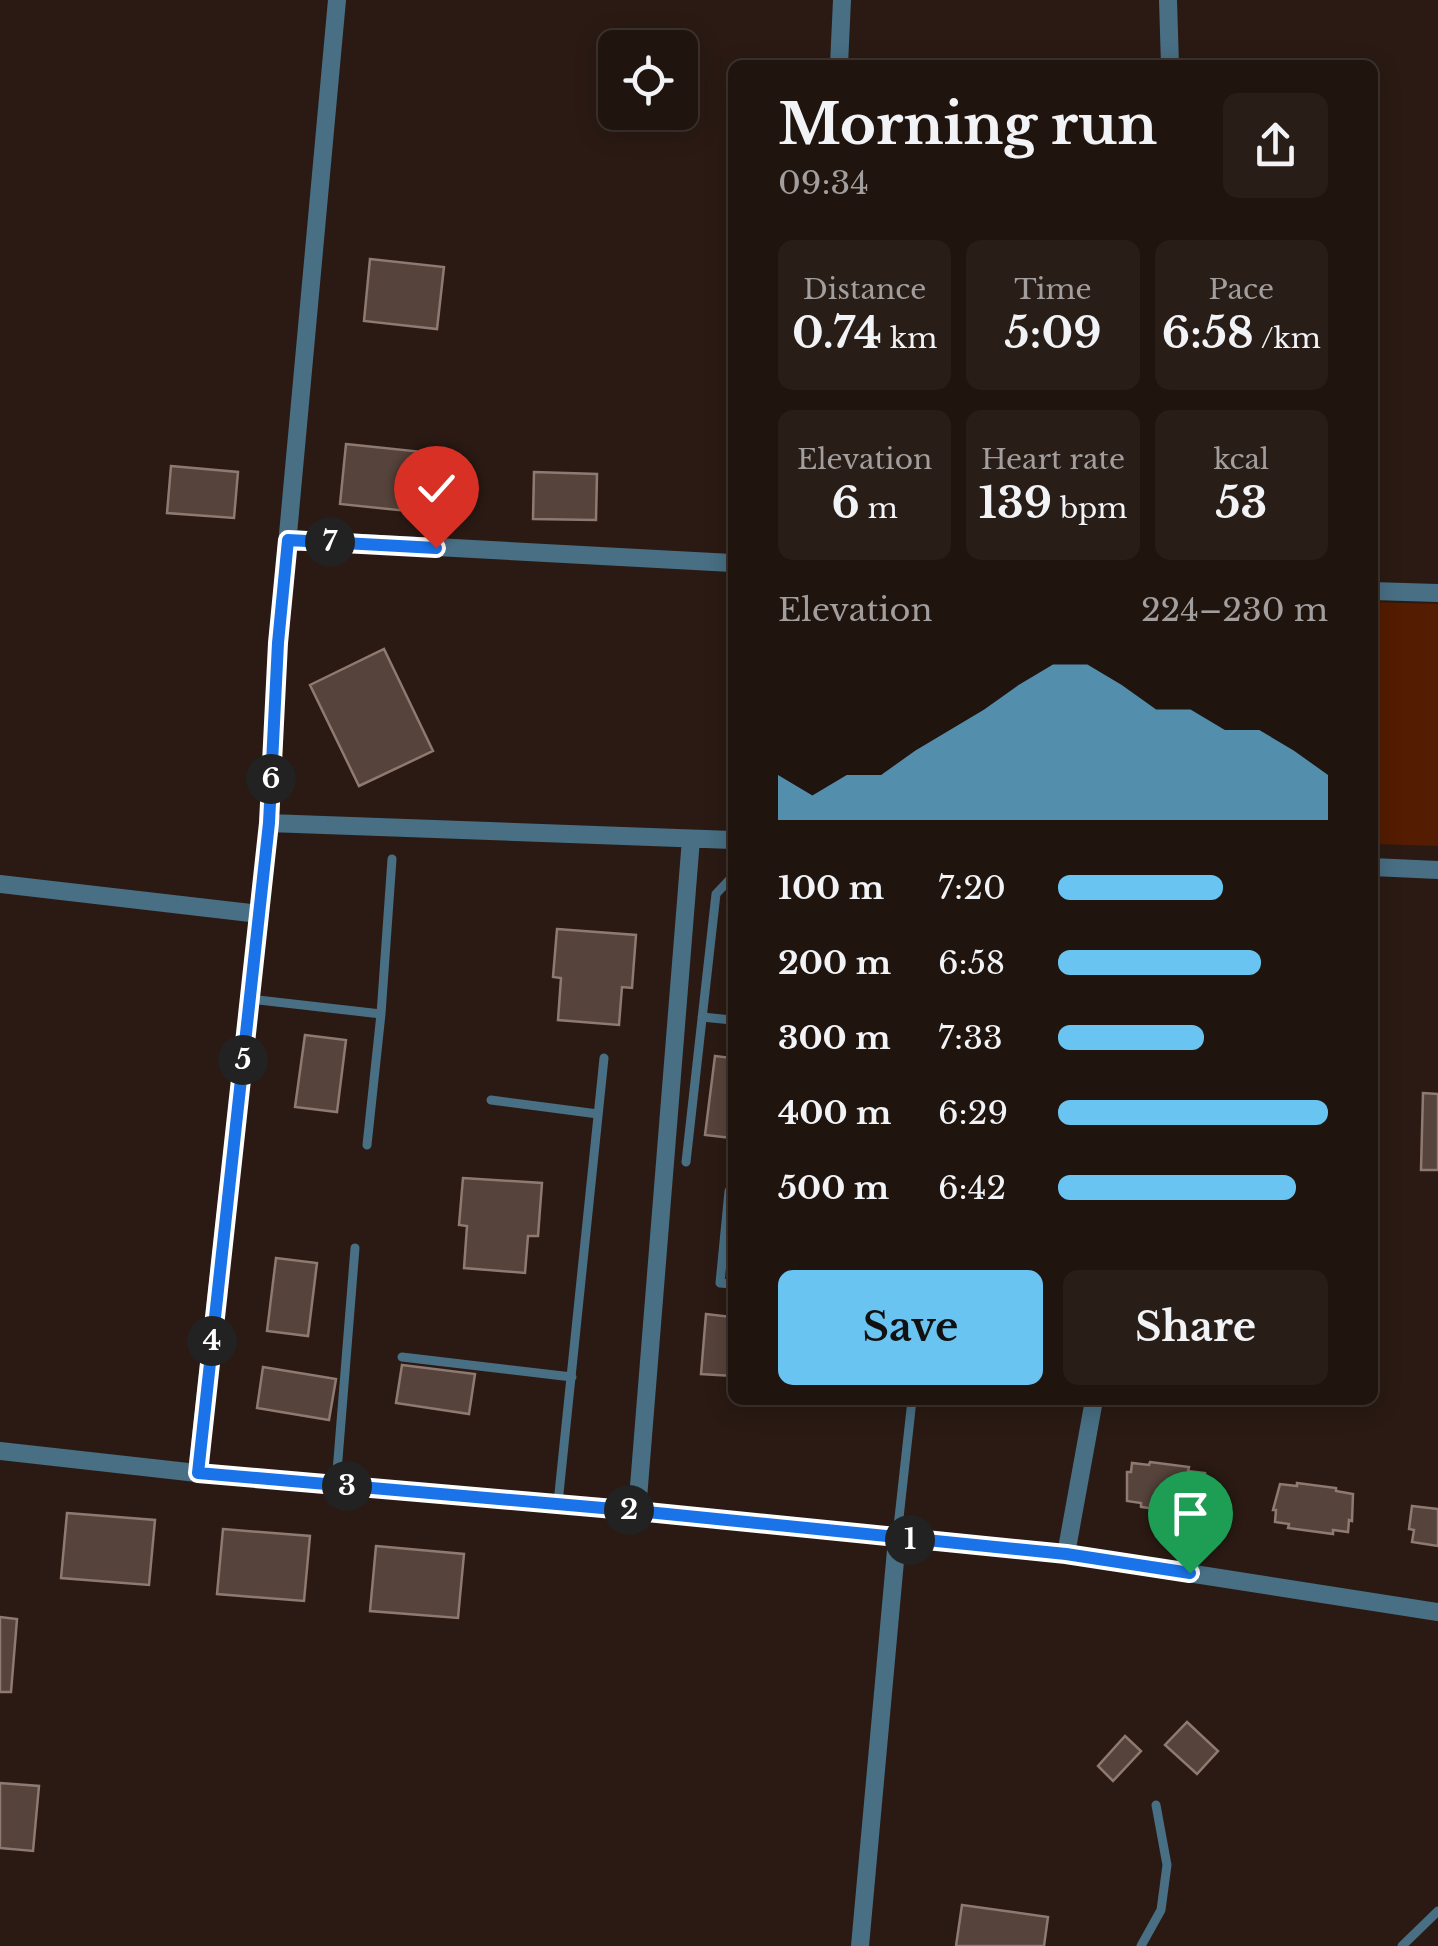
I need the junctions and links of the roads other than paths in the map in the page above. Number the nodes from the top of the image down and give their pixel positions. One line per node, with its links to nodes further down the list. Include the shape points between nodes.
1 (338, 0): 6 (street)
2 (842, 0): 4 (street)
3 (1168, 0): 5 (street)
4 (839, 60)
5 (1170, 60)
6 (288, 540): 7 (street); 10 (street)
7 (728, 564)
8 (1378, 591): 9 (street)
9 (1438, 593)
10 (269, 823): 11 (street); 18 (street)
11 (691, 839): 12 (street); 39 (street)
12 (728, 840)
13 (392, 859): 20 (lane)
14 (1378, 867): 15 (street)
15 (1438, 870)
16 (728, 881): 21 (lane, via 716,894)
17 (0, 884): 18 (street)
18 (259, 914): 19 (street)
19 (250, 1000): 20 (lane); 36 (street)
20 (382, 1014): 26 (lane)
21 (702, 1017): 22 (lane); 27 (lane)
22 (728, 1020)
23 (604, 1058): 25 (lane)
24 (490, 1100): 25 (lane)
25 (598, 1114): 32 (lane)
26 (367, 1145)
27 (686, 1162)
28 (728, 1209): 30 (lane, via 720,1283)
29 (355, 1248): 37 (lane)
30 (728, 1284)
31 (402, 1357): 32 (lane)
32 (572, 1377): 38 (lane)
33 (911, 1405): 40 (lane)
34 (1093, 1405): 41 (street)
35 (0, 1450): 36 (street)
36 (198, 1473): 37 (street)
37 (336, 1485): 38 (street)
38 (558, 1504): 39 (street)
39 (637, 1511): 40 (street)
40 (897, 1539): 41 (street); 45 (street)
41 (1066, 1554): 42 (street)
42 (1438, 1612)
43 (1156, 1805): 46 (lane, via 1167,1865 1161,1910)
44 (1438, 1911): 47 (lane)
45 (860, 1946)
46 (1141, 1946)
47 (1402, 1946)

